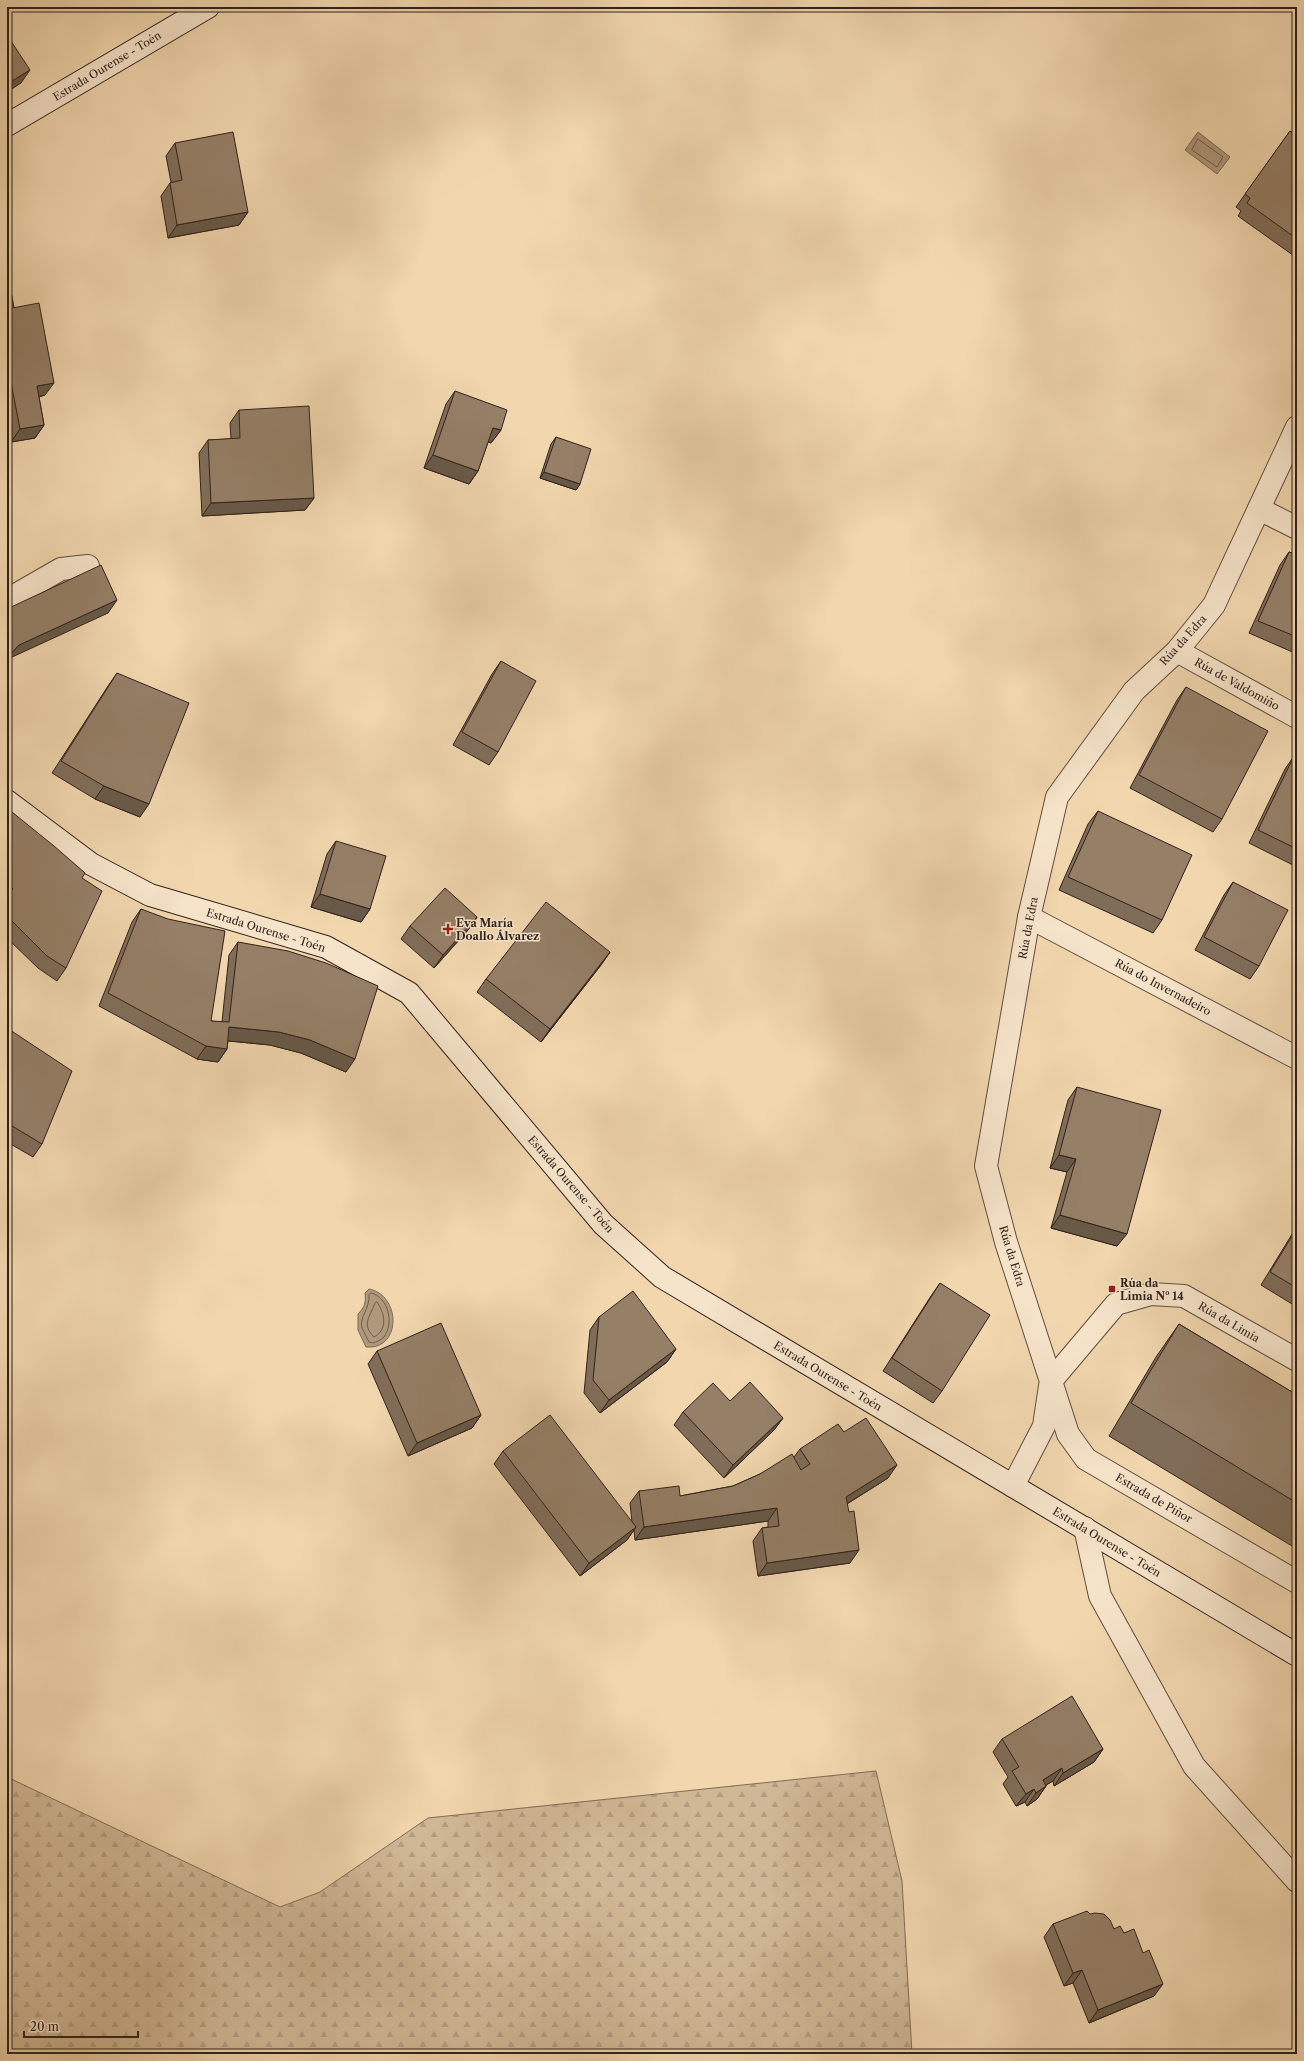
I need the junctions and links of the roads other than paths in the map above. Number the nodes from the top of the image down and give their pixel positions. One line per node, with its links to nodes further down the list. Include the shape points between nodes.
1 (208, 7): 2 (street, Estrada Ourense - Toén)
2 (7, 125)
3 (1297, 427): 4 (street, Rúa da Edra)
4 (1259, 509): 5 (street); 8 (street, Rúa da Edra, via 1214,605)
5 (1297, 528)
6 (88, 566): 7 (street, via 61,569)
7 (7, 600)
8 (1176, 651): 9 (street, Rúa de Valdomiño); 11 (street, Rúa da Edra, via 1134,691 1057,797)
9 (1297, 717)
10 (7, 801): 15 (street, Estrada Ourense - Toén, via 91,864 150,895 326,947 408,993 603,1224 662,1277)
11 (1029, 917): 12 (street, Rúa do Invernadeiro); 14 (street, Rúa da Edra, via 986,1166 1006,1242)
12 (1297, 1058)
13 (1297, 1360): 14 (street, Rúa da Limia, via 1184,1296 1151,1294 1116,1304)
14 (1051, 1381): 15 (street, Rúa da Edra, via 1044,1426); 17 (street, Estrada de Piñor, via 1068,1434 1086,1459)
15 (1014, 1486): 16 (street, Estrada Ourense - Toén)
16 (1085, 1528): 18 (street, Estrada Ourense - Toén); 19 (street, via 1100,1596 1194,1766)
17 (1297, 1582)
18 (1297, 1655)
19 (1297, 1881)

